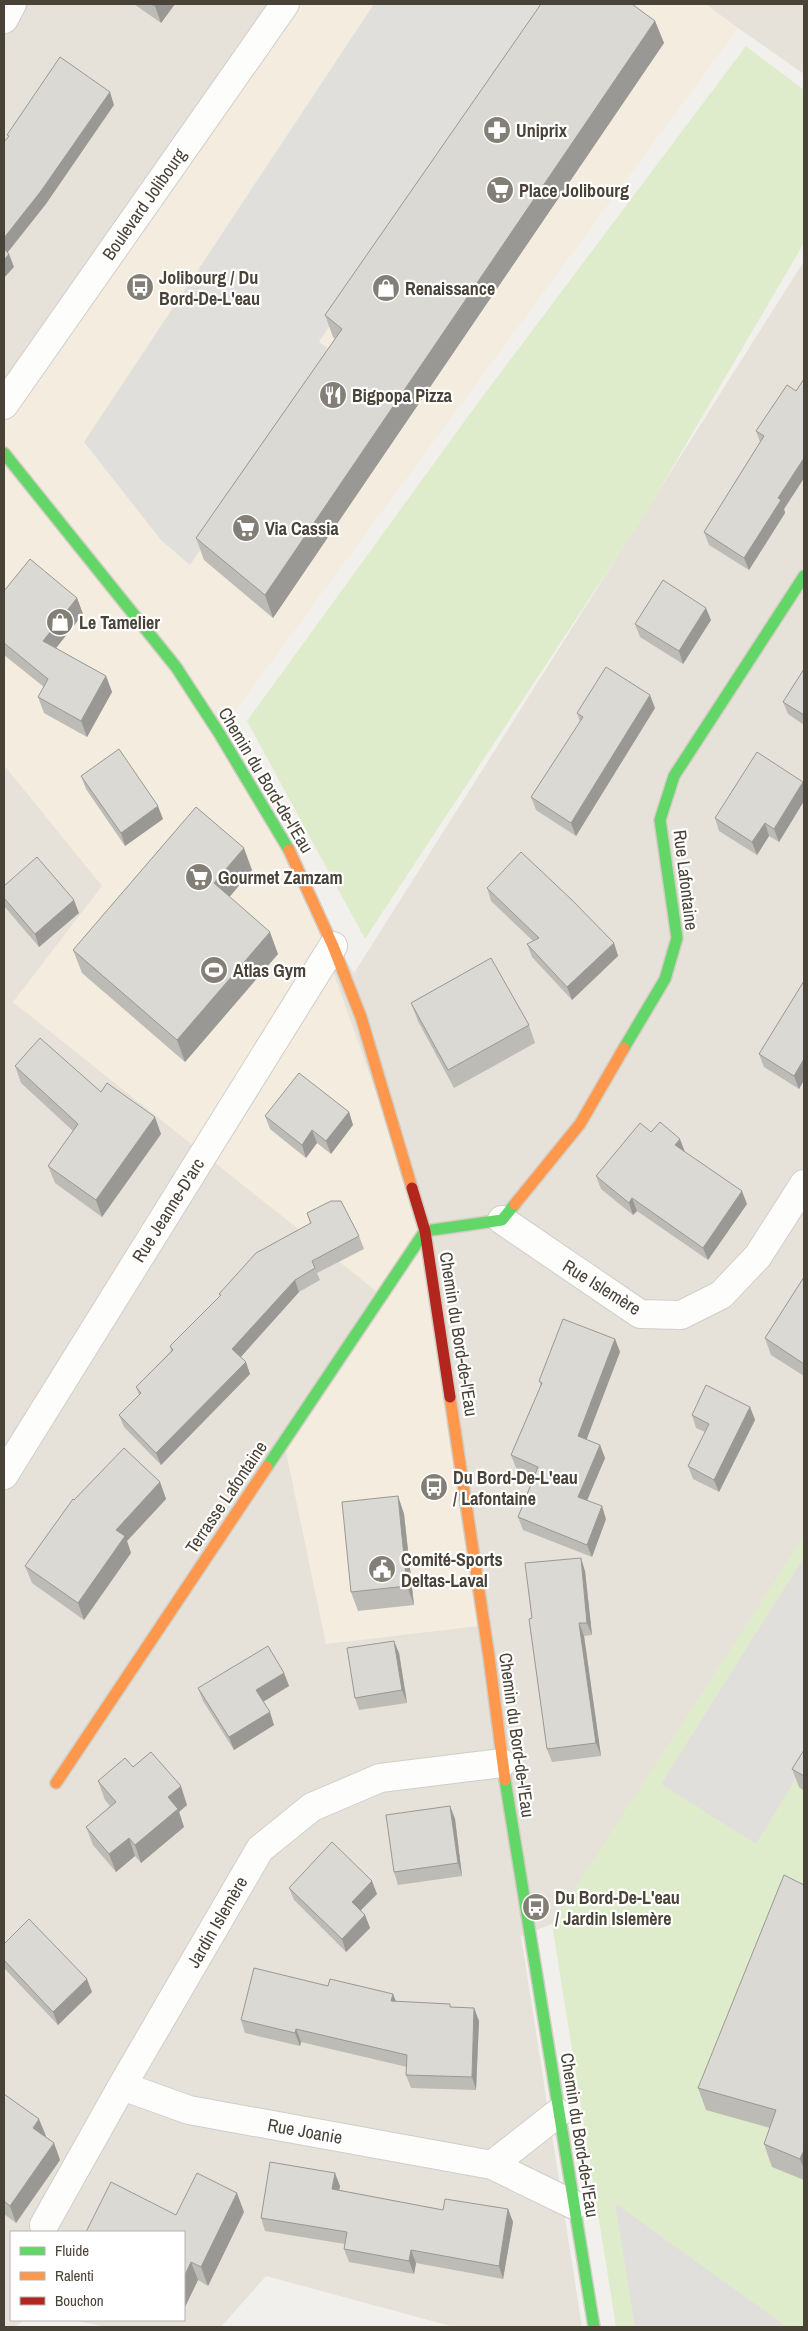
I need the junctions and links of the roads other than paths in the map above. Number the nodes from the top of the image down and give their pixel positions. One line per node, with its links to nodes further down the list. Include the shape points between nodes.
1 (12, 4): 3 (street)
2 (285, 4): 4 (street, Boulevard Jolibourg)
3 (4, 19)
4 (4, 405)
5 (4, 453): 7 (street, Chemin du Bord-de-l'Eau, via 176,667 293,858)
6 (804, 576): 9 (street, Rue Lafontaine, via 674,776 660,820 677,938 665,979 580,1124)
7 (333, 946): 10 (street, Chemin du Bord-de-l'Eau, via 361,1017); 11 (street, Rue Jeanne-D'arc)
8 (804, 1184): 9 (street, Rue Islemère, via 758,1256 721,1295 681,1315 640,1314)
9 (502, 1220): 10 (street)
10 (425, 1231): 12 (street, Chemin du Bord-de-l'Eau, via 488,1647); 13 (street, Terrasse Lafontaine)
11 (4, 1475)
12 (502, 1763): 14 (street, Jardin Islemère, via 380,1778 312,1808 260,1848); 15 (street, Chemin du Bord-de-l'Eau)
13 (56, 1783)
14 (122, 2086): 16 (street, Rue Joanie, via 189,2110); 18 (street, Jardin Islemère)
15 (558, 2113): 16 (street); 17 (street, Chemin du Bord-de-l'Eau)
16 (492, 2164): 17 (street, Rue Joanie)
17 (574, 2205): 19 (street, Chemin du Bord-de-l'Eau)
18 (44, 2225)
19 (594, 2327)

